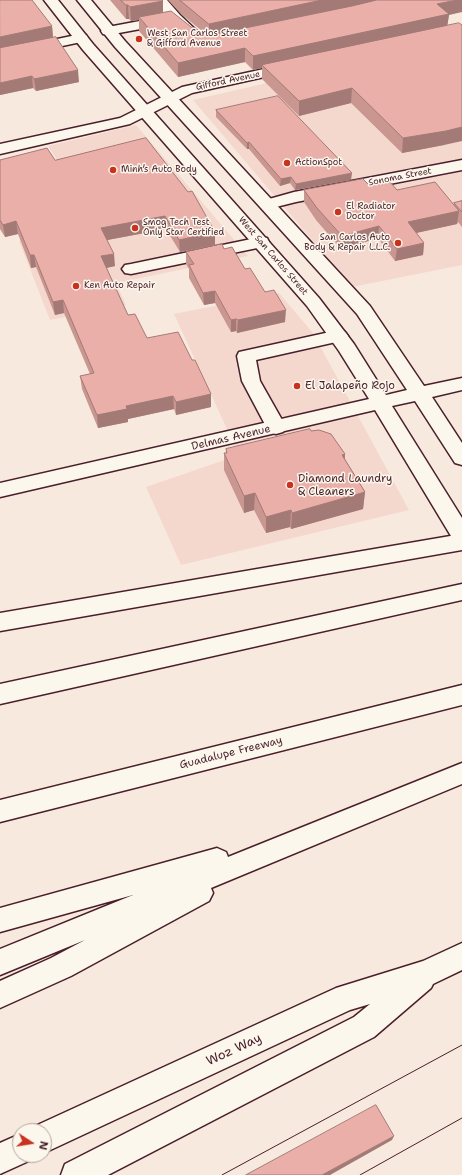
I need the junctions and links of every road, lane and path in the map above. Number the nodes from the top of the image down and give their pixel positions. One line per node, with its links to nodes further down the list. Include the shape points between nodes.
1 (51, 0): 6 (main road, West San Carlos Street)
2 (84, 0): 5 (main road)
3 (160, 0): 4 (main road)
4 (175, 18): 5 (main road); 7 (main road)
5 (108, 31): 10 (main road)
6 (81, 38): 8 (main road); 11 (main road, West San Carlos Street)
7 (200, 40)
8 (0, 55)
9 (308, 64): 10 (main road, Gifford Avenue, via 192,89)
10 (170, 99): 11 (main road, Gifford Avenue); 14 (main road)
11 (144, 111): 12 (main road, Gifford Avenue, via 125,121); 15 (main road, West San Carlos Street)
12 (0, 149)
13 (462, 165): 14 (main road, Sonoma Street)
14 (268, 204): 19 (main road, via 364,310)
15 (261, 242): 16 (main road); 17 (main road, West San Carlos Street)
16 (131, 269)
17 (339, 336): 20 (main road, West San Carlos Street); 21 (main road, via 246,356 251,381)
18 (462, 384): 19 (main road, Delmas Avenue)
19 (420, 394): 20 (main road, Delmas Avenue); 22 (main road)
20 (381, 404): 21 (main road, Delmas Avenue); 24 (main road, West San Carlos Street)
21 (276, 427): 23 (main road, Delmas Avenue)
22 (462, 458)
23 (0, 490)
24 (462, 536)
25 (462, 542): 27 (main road)
26 (462, 592): 28 (main road)
27 (0, 622)
28 (0, 694)
29 (462, 695): 31 (main road, Guadalupe Freeway)
30 (462, 774): 32 (main road)
31 (0, 811)
32 (311, 834): 33 (main road); 35 (main road); 37 (main road, via 60,967)
33 (0, 920)
34 (462, 956): 36 (main road, Woz Way)
35 (0, 962)
36 (428, 973): 38 (main road, Woz Way, via 346,998); 41 (main road, Woz Way, via 364,1027)
37 (0, 995)
38 (52, 1134)
39 (12, 1154): 40 (main road)
40 (0, 1159)
41 (76, 1175)

